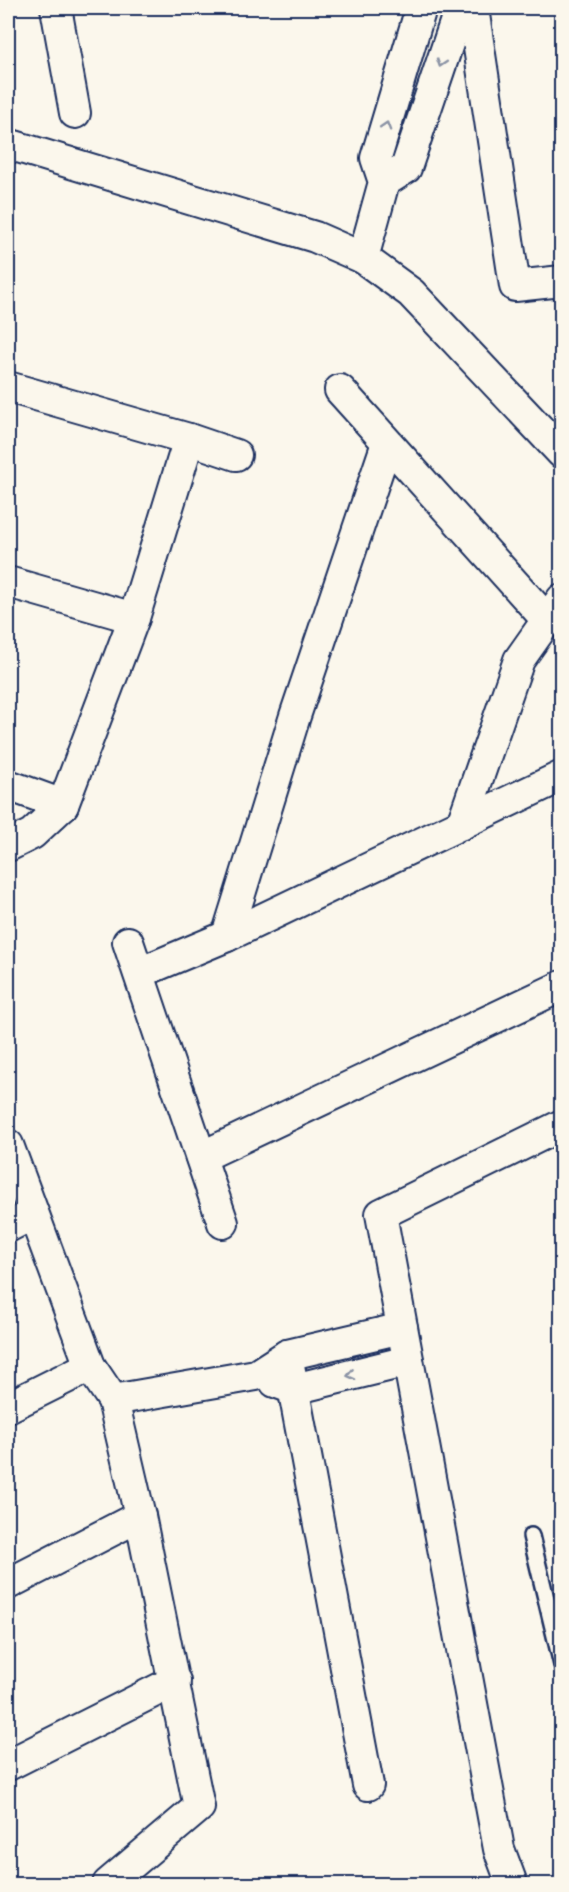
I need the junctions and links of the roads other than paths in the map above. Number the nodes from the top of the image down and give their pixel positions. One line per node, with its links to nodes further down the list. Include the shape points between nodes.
1 (56, 8): 4 (street)
2 (420, 10): 3 (street); 6 (street, one-way to 2, via 376,158)
3 (466, 18): 6 (street, one-way to 6, via 406,168); 8 (street, via 515,286)
4 (75, 113)
5 (8, 146): 7 (street, via 315,237)
6 (384, 182): 7 (street)
7 (363, 258): 13 (street, via 411,293)
8 (561, 281)
9 (8, 387): 11 (street)
10 (340, 390): 12 (street)
11 (189, 439): 14 (street); 17 (street)
12 (387, 443): 16 (street); 23 (street, via 295,716)
13 (561, 453)
14 (236, 455)
15 (8, 582): 17 (street)
16 (557, 613): 21 (street, via 519,660)
17 (134, 618): 20 (street)
18 (561, 776): 21 (street)
19 (8, 785): 20 (street)
20 (63, 805): 22 (street, via 32,834)
21 (462, 824): 23 (street)
22 (8, 846)
23 (227, 936): 25 (street)
24 (128, 942): 25 (street)
25 (139, 973): 29 (street)
26 (561, 986): 29 (street)
27 (561, 1125): 32 (street, via 381,1214)
28 (8, 1144): 30 (street)
29 (201, 1157): 31 (street)
30 (20, 1220): 35 (street)
31 (223, 1223)
32 (402, 1328): 33 (street); 34 (street)
33 (287, 1355): 36 (street); 37 (street)
34 (408, 1361): 37 (street, one-way to 37); 48 (street, via 499,1849)
35 (90, 1366): 38 (street); 39 (street)
36 (256, 1375): 37 (street); 38 (street)
37 (294, 1389): 46 (street)
38 (113, 1400): 40 (street)
39 (8, 1407)
40 (140, 1516): 42 (street); 44 (street)
41 (531, 1536): 43 (lane)
42 (8, 1584)
43 (561, 1665)
44 (175, 1681): 45 (street); 47 (street, via 199,1807)
45 (8, 1765)
46 (368, 1785)
47 (108, 1884)
48 (512, 1884)

